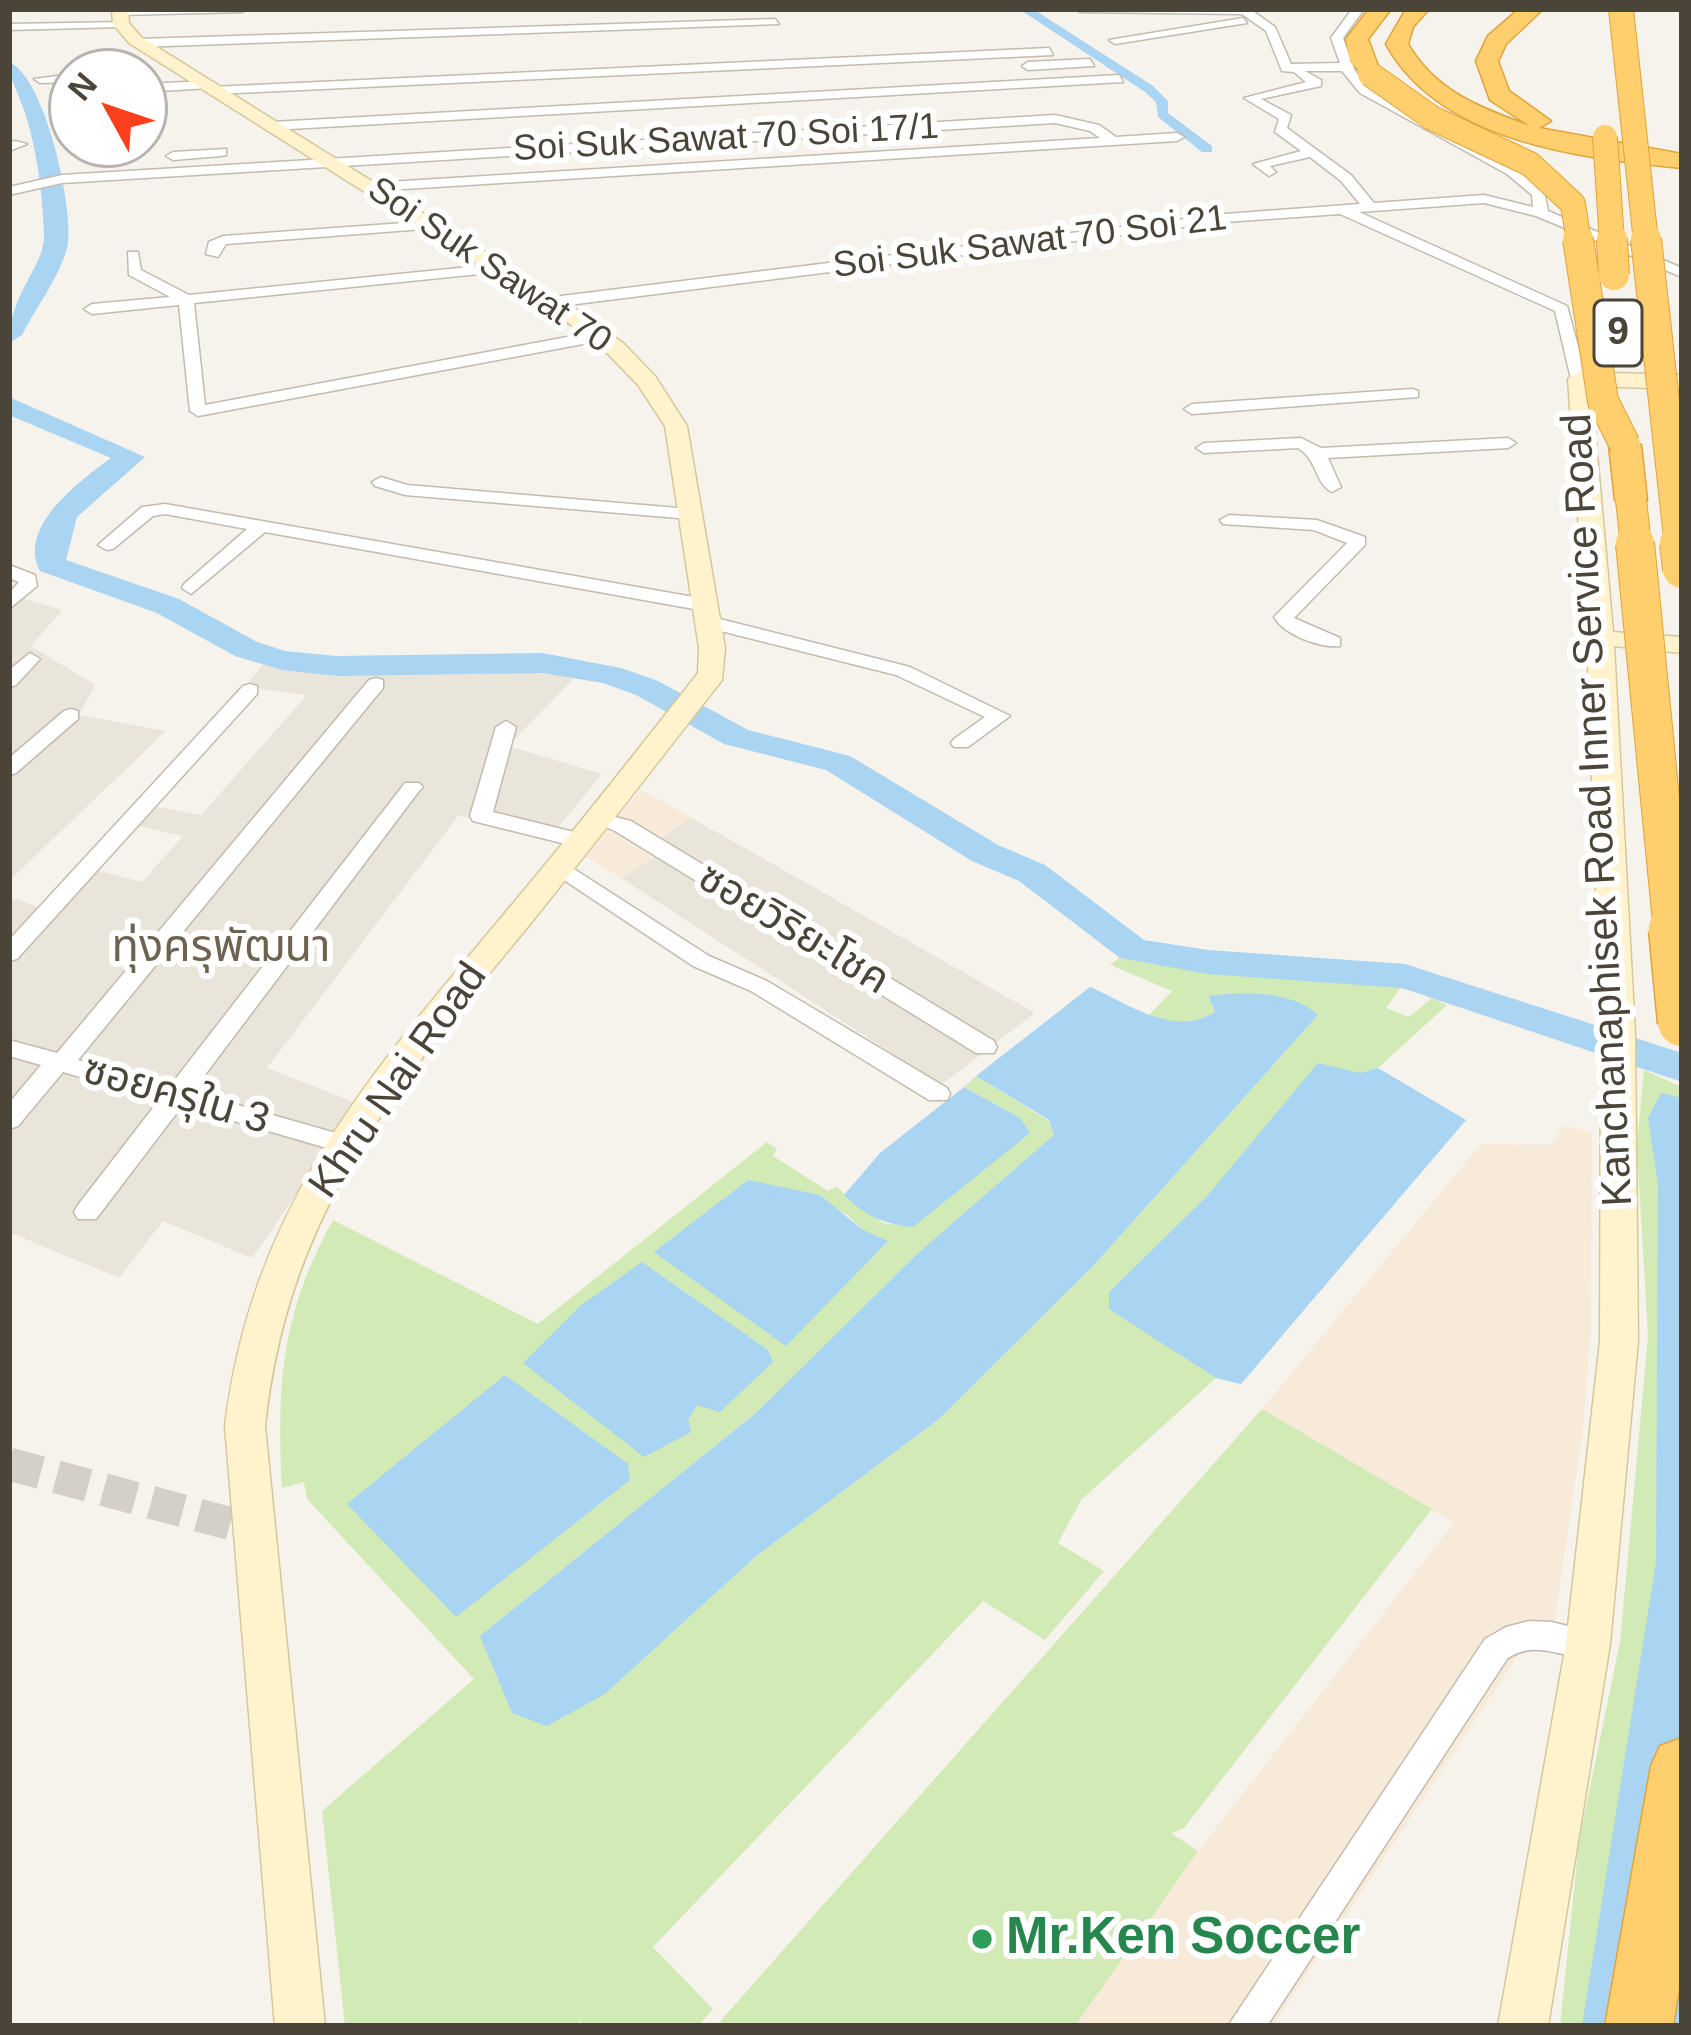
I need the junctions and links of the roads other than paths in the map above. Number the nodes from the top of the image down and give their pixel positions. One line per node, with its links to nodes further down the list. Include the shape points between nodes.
1 (242, 9): 9 (street)
2 (1080, 9): 11 (street, via 1245,10)
3 (1358, 9): 22 (street, via 1337,38)
4 (1380, 9): 22 (highway, via 1357,39)
5 (1418, 9): 40 (highway, via 1398,34 1408,70 1440,96 1584,147)
6 (1532, 9): 38 (highway, via 1496,41 1487,61 1498,94 1545,124)
7 (1596, 9): 16 (highway)
8 (1621, 9): 72 (highway, 9, bridge)
9 (120, 15): 12 (street); 14 (street, Soi Suk Sawat 70)
10 (775, 22): 14 (street)
11 (1264, 22): 13 (street); 19 (street)
12 (9, 27)
13 (1115, 40)
14 (140, 43): 28 (street, Soi Suk Sawat 70)
15 (1049, 52): 18 (street)
16 (1599, 56)
17 (1090, 62): 21 (street)
18 (752, 65): 20 (street); 29 (street)
19 (1292, 69): 22 (street); 39 (street, via 1317,83 1250,98 1286,118 1280,129)
20 (654, 70): 28 (street); 32 (street)
21 (934, 70): 23 (street); 31 (street)
22 (1358, 71): 48 (street, via 1364,90 1512,171 1540,194); 63 (highway, bridge, via 1529,164 1573,204 1603,401)
23 (887, 73)
24 (168, 78): 28 (street)
25 (40, 79): 26 (street)
26 (48, 79)
27 (1119, 79): 31 (street)
28 (203, 82): 30 (street); 34 (street, Soi Suk Sawat 70)
29 (757, 82)
30 (168, 86)
31 (945, 90): 34 (street)
32 (656, 91)
33 (1603, 103): 63 (highway, 9, bridge)
34 (272, 126): 41 (street, Soi Suk Sawat 70)
35 (1177, 137): 36 (street)
36 (1114, 141): 41 (street, Soi Suk Sawat 70 Soi 17/1, via 1055,119); 44 (street)
37 (221, 152): 43 (street, via 143,158)
38 (1682, 152)
39 (1311, 153): 42 (street, via 1260,164); 46 (street)
40 (1682, 161)
41 (332, 163): 43 (street, Soi Suk Sawat 70 Soi 17/1); 44 (street, Soi Suk Sawat 70)
42 (1269, 172)
43 (126, 175): 45 (street, Soi Suk Sawat 70 Soi 17/1)
44 (371, 187): 49 (street, Soi Suk Sawat 70)
45 (9, 190)
46 (1370, 208): 47 (street, Soi Suk Sawat 70 Soi 21); 48 (street, Soi Suk Sawat 70 Soi 21, via 1508,202)
47 (1342, 209): 55 (street, Soi Suk Sawat 70 Soi 21); 58 (street, via 1562,309)
48 (1541, 213): 53 (street)
49 (432, 225): 51 (street, via 224,240); 52 (street, Soi Suk Sawat 70)
50 (133, 254): 54 (street, via 134,272)
51 (213, 254)
52 (499, 268): 54 (street); 55 (street, Soi Suk Sawat 70)
53 (1682, 273)
54 (186, 299): 56 (street); 57 (street, via 198,411)
55 (553, 302): 57 (street, Soi Suk Sawat 70)
56 (92, 309)
57 (599, 336): 68 (street, Soi Suk Sawat 70, via 647,381 676,426)
58 (1579, 379): 59 (street); 77 (street, Kanchanaphisek Road Inner Service Road)
59 (1682, 382)
60 (1412, 394): 61 (street)
61 (1192, 410)
62 (1508, 443): 65 (street)
63 (1625, 445): 92 (highway, 9, bridge)
64 (1204, 448): 65 (street, via 1292,442)
65 (1318, 453): 67 (street)
66 (382, 482): 68 (street)
67 (1332, 487)
68 (690, 514): 76 (street, Soi Suk Sawat 70)
69 (1229, 520): 78 (street, via 1317,525 1359,541 1284,617)
70 (260, 527): 71 (street, via 157,509); 74 (street); 76 (street)
71 (107, 544)
72 (1682, 569)
73 (9, 571): 75 (street, via 28,586)
74 (191, 588)
75 (9, 603)
76 (707, 613): 84 (street, Soi Suk Sawat 70, via 712,674); 87 (street, via 903,671 1000,716)
77 (1600, 638): 79 (street); 101 (street, Kanchanaphisek Road Inner Service Road, via 1618,1045 1617,1402)
78 (1334, 642)
79 (1682, 645)
80 (30, 659): 81 (street)
81 (9, 681)
82 (376, 684): 95 (street)
83 (250, 690): 91 (street)
84 (684, 710): 90 (street, Khru Nai Road)
85 (71, 715): 88 (street)
86 (506, 727): 90 (street, via 481,816)
87 (961, 742)
88 (9, 769)
89 (412, 788): 97 (street)
90 (580, 842): 93 (street, ซอยวิริยะโชค, via 623,826); 96 (street, via 701,961 777,996); 99 (street, Khru Nai Road)
91 (9, 954)
92 (1682, 1022)
93 (985, 1047)
94 (9, 1048): 95 (street, ซอยครุใน 3)
95 (60, 1062): 97 (street, ซอยครุใน 3); 98 (street)
96 (938, 1094)
97 (174, 1098): 99 (street, ซอยครุใน 3); 100 (street)
98 (9, 1120)
99 (344, 1144): 103 (street, Khru Nai Road, via 261,1308 246,1384 250,1529)
100 (87, 1211)
101 (1588, 1644): 104 (street, via 1530,1633 1496,1649); 105 (street, Kanchanaphisek Road Inner Service Road)
102 (1682, 1766): 106 (highway)
103 (300, 2026)
104 (1246, 2026)
105 (1523, 2026)
106 (1639, 2026)

